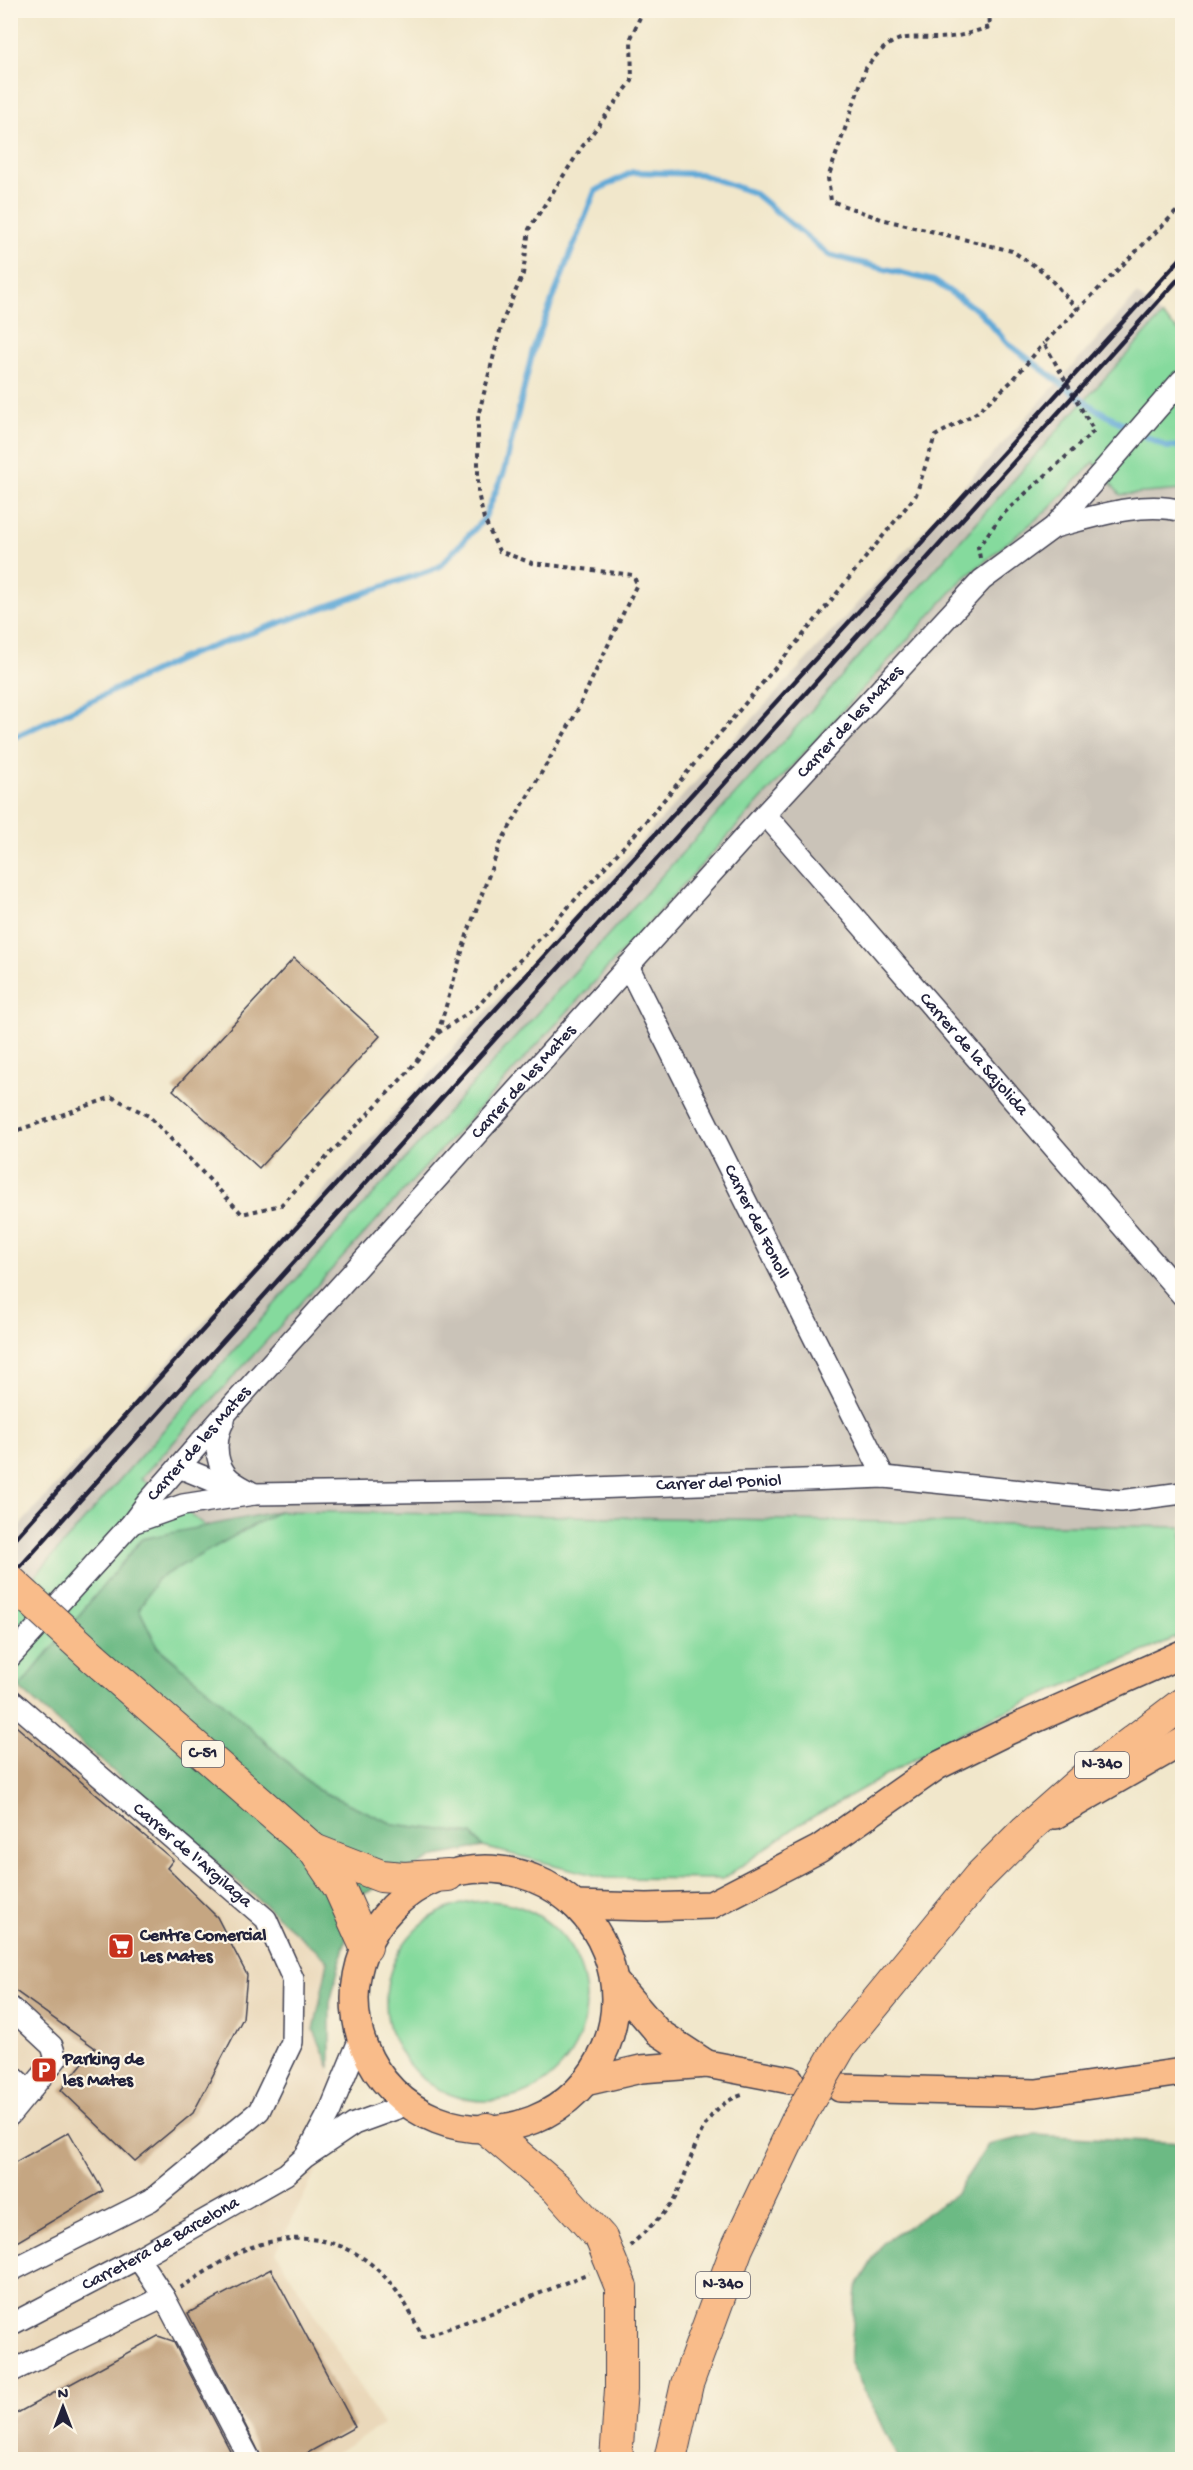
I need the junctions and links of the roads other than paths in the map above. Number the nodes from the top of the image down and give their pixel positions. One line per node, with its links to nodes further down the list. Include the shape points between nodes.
1 (1182, 380): 3 (street)
2 (1182, 511): 3 (street, via 1170,507 1114,511)
3 (1054, 527): 4 (street, Carrer de les Mates, via 982,580)
4 (765, 814): 5 (street, Carrer de les Mates); 6 (street, Carrer de la Sajolida)
5 (628, 966): 7 (street, Carrer de les Mates); 9 (street, Carrer del Fonoll)
6 (1182, 1295)
7 (235, 1403): 8 (street, Carrer de les Mates); 11 (street, via 219,1429 216,1450 226,1475)
8 (179, 1467): 11 (street, Carrer del Poniol); 12 (street, Carrer de les Mates)
9 (884, 1477): 10 (street, Carrer del Poniol, via 1121,1500); 11 (street, Carrer del Poniol, via 540,1491)
10 (1182, 1493)
11 (254, 1494): 12 (street, Carrer del Poniol, via 183,1505)
12 (132, 1523): 15 (street, Carrer de les Mates)
13 (10, 1581): 20 (highway, C-51, bridge)
14 (1182, 1654): 22 (main road, via 937,1766 819,1849 711,1905)
15 (10, 1657)
16 (10, 1699): 39 (street, Carrer de l'Argilaga, via 266,1919 293,1979 292,2042 258,2111 151,2200)
17 (1182, 1704): 19 (highway, N-340, via 1086,1777)
18 (1182, 1742): 19 (main road)
19 (1025, 1831): 45 (highway, N-340, bridge, via 979,1877 842,2045 798,2119 736,2248 687,2384)
20 (314, 1850): 21 (highway, C-51, via 381,1875); 23 (highway, C-51, via 339,1887)
21 (448, 1875): 22 (main road, via 476,1870 506,1871 543,1882); 23 (main road, via 430,1881 399,1902)
22 (575, 1905): 24 (main road, via 597,1932)
23 (366, 1947): 26 (main road, via 355,1991)
24 (615, 1982): 28 (main road, via 658,2032); 31 (main road, via 610,2035)
25 (10, 2007): 33 (street, via 52,2046 56,2059)
26 (361, 2036): 34 (main road, via 375,2067); 37 (street, via 330,2111)
27 (1177, 2062): 32 (main road, via 1107,2083 1036,2093)
28 (707, 2064): 30 (main road); 31 (main road, via 641,2069)
29 (10, 2074): 33 (street)
30 (790, 2080)
31 (585, 2082): 36 (main road, via 558,2107 541,2116 506,2127)
32 (840, 2088)
33 (30, 2092): 35 (street)
34 (409, 2104): 36 (main road, via 438,2120); 37 (street, Carretera de Barcelona, via 354,2124)
35 (10, 2115)
36 (487, 2128): 44 (highway, bridge, via 615,2243 608,2278 621,2389)
37 (305, 2157): 38 (street, Carretera de Barcelona, via 286,2174)
38 (138, 2258): 40 (street); 41 (street, Carretera de Barcelona)
39 (10, 2271)
40 (164, 2297): 42 (street); 43 (street)
41 (10, 2325)
42 (10, 2372)
43 (250, 2460)
44 (616, 2460)
45 (670, 2460)

